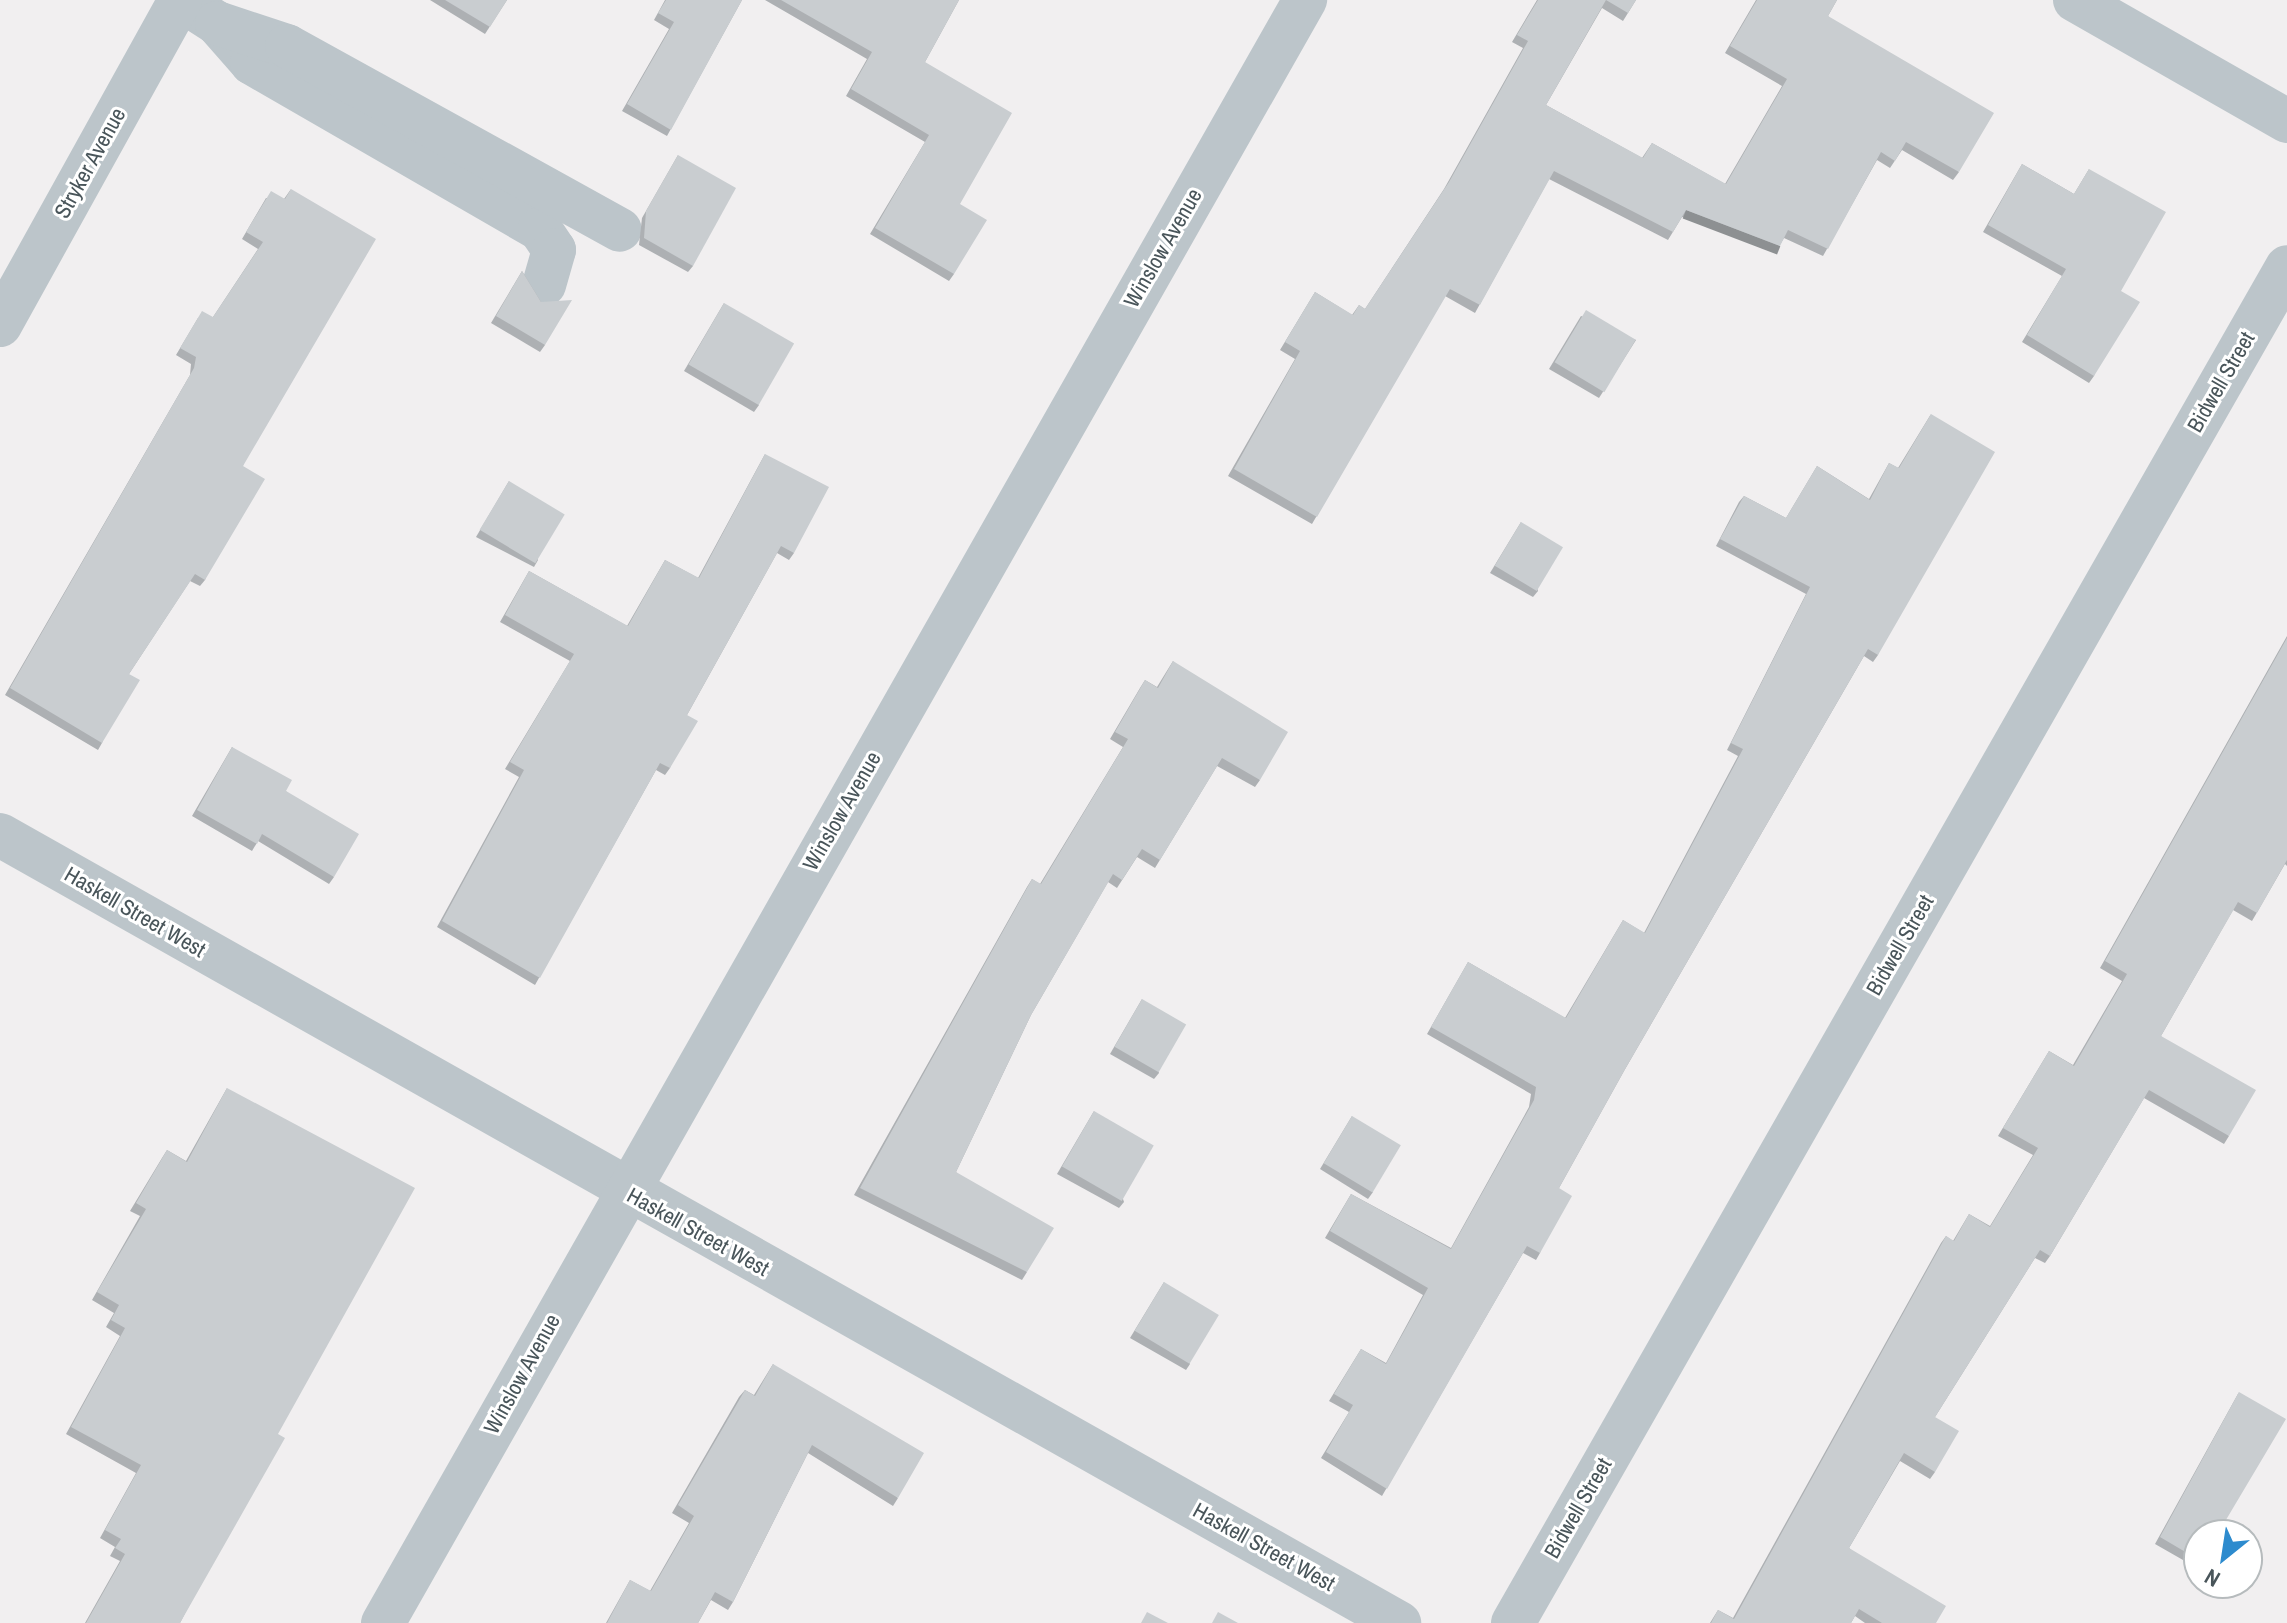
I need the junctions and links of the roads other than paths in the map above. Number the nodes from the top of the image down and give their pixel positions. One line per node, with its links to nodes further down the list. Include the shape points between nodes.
1 (180, 0): 4 (street); 9 (street, Stryker Avenue)
2 (1305, 0): 11 (street, Winslow Avenue)
3 (2075, 0): 5 (street)
4 (217, 23): 6 (street, via 287,46); 8 (street, via 252,63 540,229 554,250)
5 (2287, 121)
6 (620, 230)
7 (2287, 267): 14 (street, Bidwell Street)
8 (544, 285)
9 (0, 325)
10 (0, 835): 11 (street, Haskell Street West)
11 (625, 1191): 12 (street, Winslow Avenue); 13 (street, Haskell Street West)
12 (383, 1623)
13 (1399, 1623)
14 (1513, 1623)

